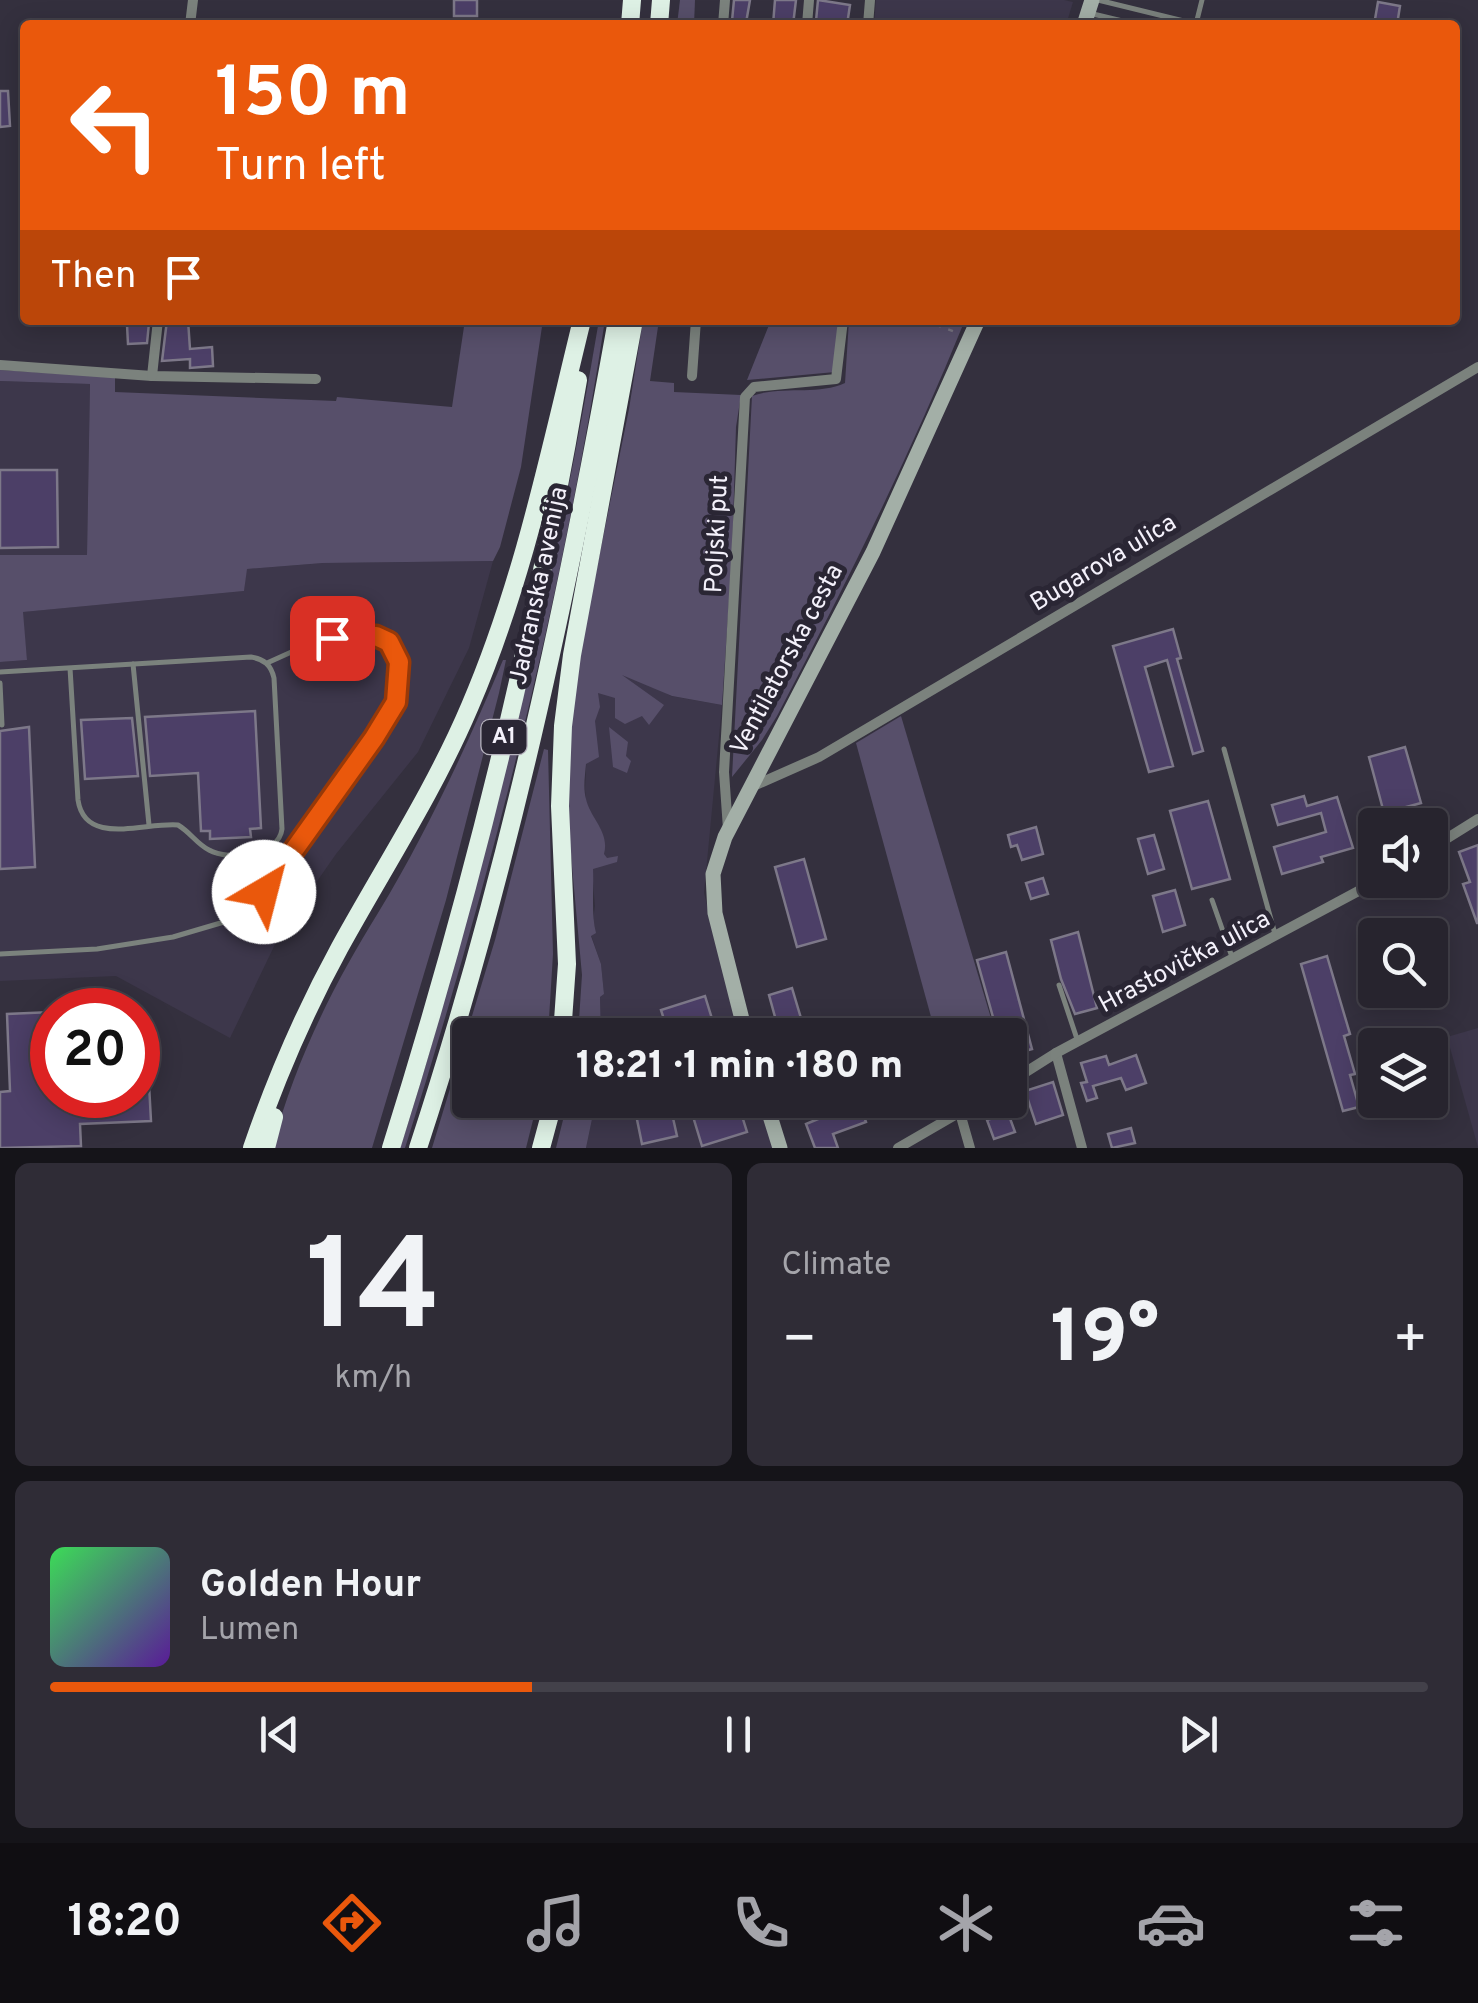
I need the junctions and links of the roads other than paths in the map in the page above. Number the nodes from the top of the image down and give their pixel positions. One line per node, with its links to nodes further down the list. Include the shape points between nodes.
1 (1090, 10): 2 (lane); 3 (lane)
2 (1123, 20)
3 (1166, 20)
4 (157, 325): 14 (street)
5 (583, 325): 38 (highway, via 517,579 471,706)
6 (583, 325): 47 (highway, Jadranska avenija / A1, via 561,480 518,682 460,915)
7 (616, 325): 48 (highway, Jadranska avenija / A1, via 527,758)
8 (633, 325): 35 (highway, via 563,726)
9 (696, 325): 15 (street)
10 (842, 325): 27 (street, Poljski put, via 836,379 754,387 745,397 724,772)
11 (976, 325): 24 (main road, Ventilatorska cesta, via 872,552)
12 (0, 365): 14 (street)
13 (1478, 368): 24 (street, Bugarova ulica, via 818,757)
14 (152, 376): 16 (street)
15 (692, 376)
16 (316, 379)
17 (133, 664): 18 (lane, via 251,657); 19 (lane); 26 (lane)
18 (267, 664): 26 (lane, via 274,678 281,837 263,852 218,854 178,825); 32 (lane, via 318,640 376,636 389,642 399,662 393,712 264,892 224,922 173,937 97,950)
19 (70, 668): 20 (lane); 26 (lane, via 83,818 104,829)
20 (0, 672)
21 (0, 683): 22 (lane)
22 (2, 725)
23 (1224, 750): 31 (lane)
24 (748, 789): 27 (main road, Ventilatorska cesta)
25 (1478, 820): 28 (street)
26 (148, 826)
27 (728, 830): 36 (main road, Ventilatorska cesta, via 712,893)
28 (1448, 838)
29 (1358, 892): 31 (street, Hrastovička ulica)
30 (1212, 900): 33 (lane)
31 (1276, 937): 33 (street, Hrastovička ulica)
32 (0, 954)
33 (1233, 960): 37 (street, Hrastovička ulica)
34 (1058, 985): 37 (lane)
35 (563, 1018)
36 (741, 1018)
37 (1078, 1042): 39 (street, Hrastovička ulica)
38 (294, 1044): 45 (highway); 46 (highway)
39 (1056, 1054): 40 (street, Hrastovička ulica); 53 (street)
40 (1027, 1072)
41 (549, 1118): 49 (highway)
42 (771, 1118): 50 (main road)
43 (951, 1118): 51 (street)
44 (961, 1118): 52 (street)
45 (252, 1148)
46 (266, 1148)
47 (391, 1148)
48 (418, 1148)
49 (541, 1148)
50 (780, 1148)
51 (898, 1148)
52 (970, 1148)
53 (1082, 1148)

